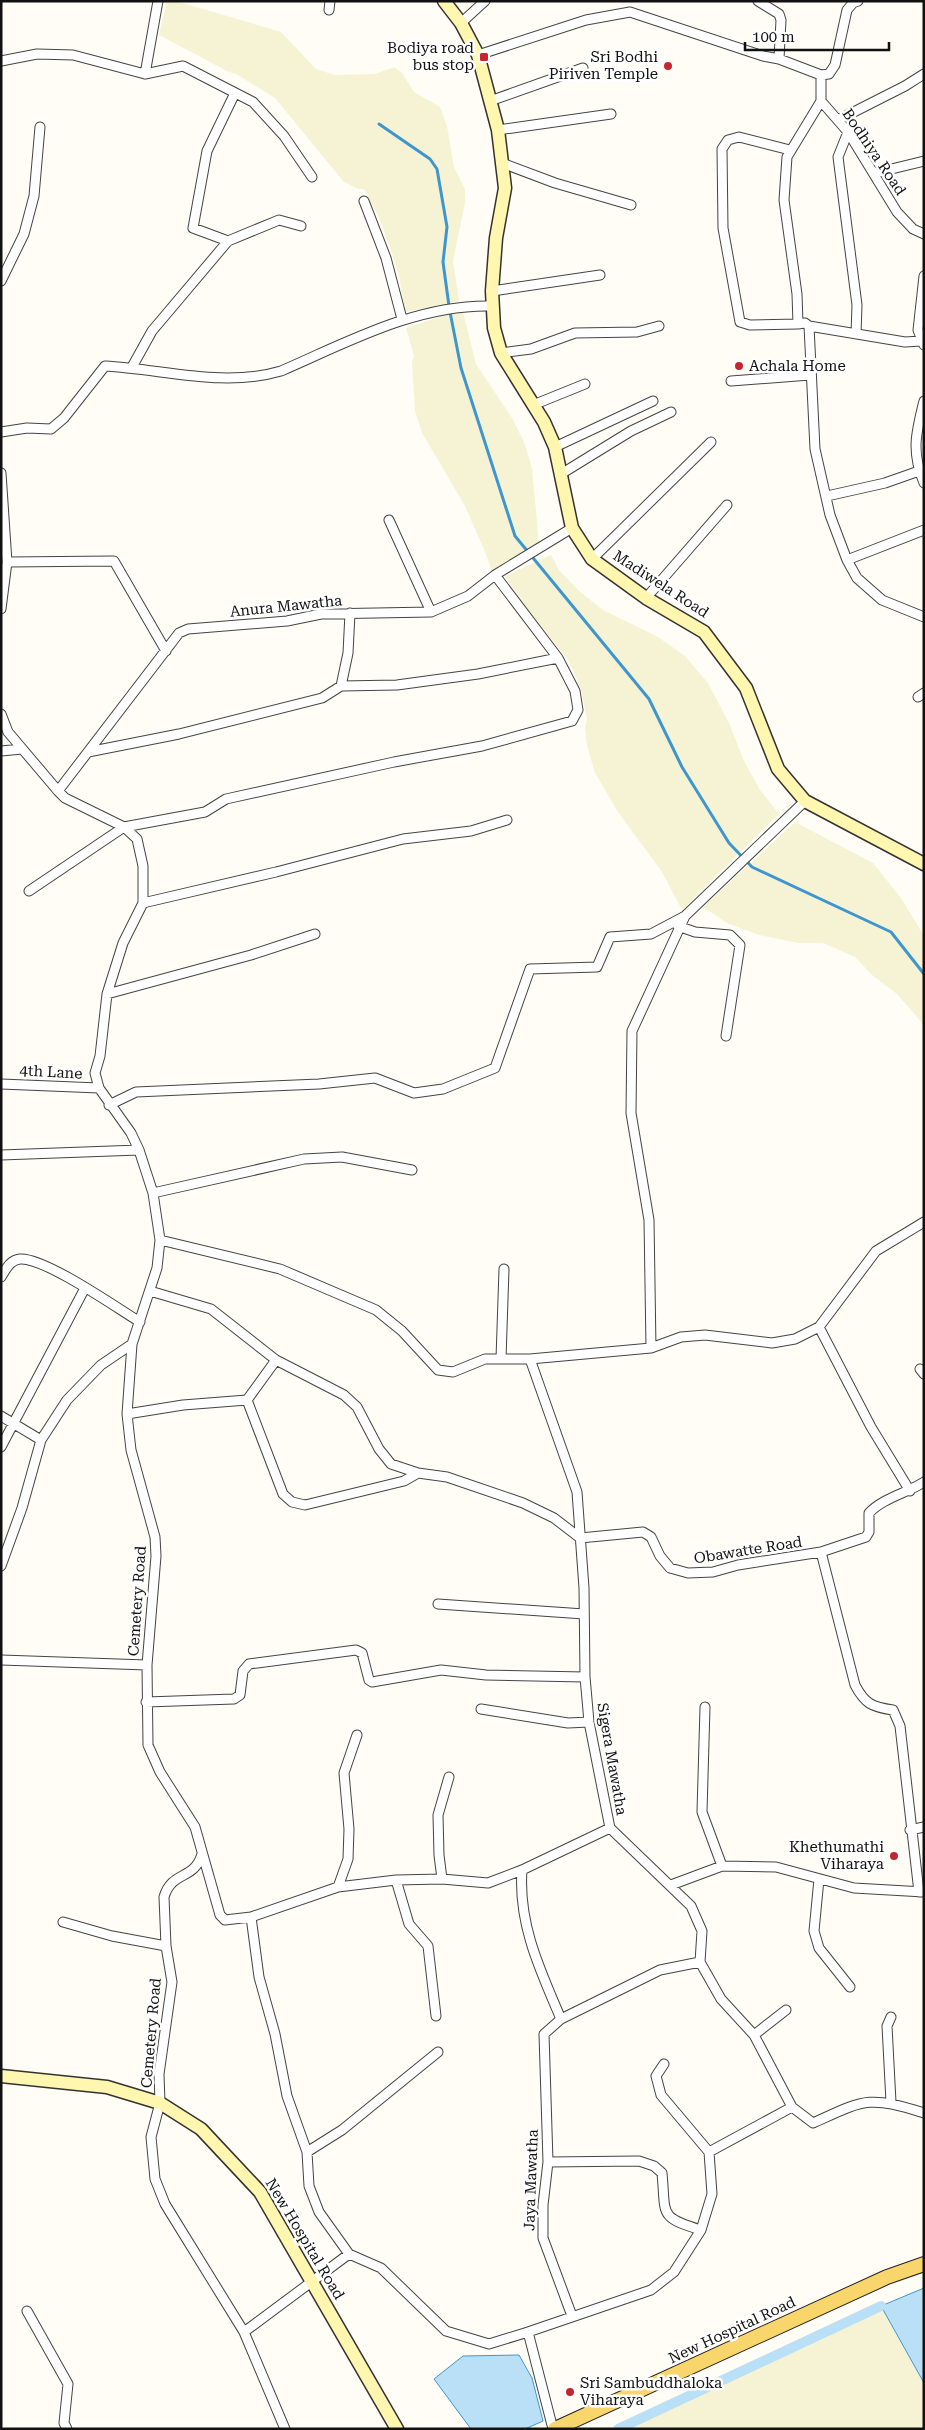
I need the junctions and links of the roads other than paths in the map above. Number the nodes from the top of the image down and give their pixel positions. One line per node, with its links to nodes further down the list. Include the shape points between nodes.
1 (158, 1): 11 (street)
2 (444, 1): 6 (main road, Madiwela Road)
3 (485, 1): 6 (street)
4 (758, 1): 8 (street, via 779,14)
5 (858, 1): 13 (street, via 847,10 835,65 830,74)
6 (462, 23): 7 (main road, Madiwela Road)
7 (478, 55): 8 (street, via 586,20 630,12); 15 (main road, Madiwela Road)
8 (779, 59): 13 (street)
9 (1, 61): 11 (street, via 37,54 74,55)
10 (583, 68): 15 (street)
11 (145, 74): 14 (street, via 183,66)
12 (924, 74): 18 (street)
13 (821, 75): 16 (street)
14 (235, 93): 26 (street, via 253,102 284,136); 31 (street, via 207,151 193,228)
15 (490, 101): 20 (main road, Madiwela Road)
16 (821, 101): 18 (street, Bodhiya Road); 22 (street)
17 (611, 114): 20 (street)
18 (838, 120): 21 (street, Bodhiya Road)
19 (40, 127): 34 (street, via 34,196 24,234)
20 (498, 130): 24 (main road, Madiwela Road)
21 (848, 132): 25 (street, Bodhiya Road); 41 (street, via 838,157 857,305)
22 (790, 150): 38 (street, via 784,200); 38 (street, via 739,137 728,140 722,148 723,228 740,322 750,325)
23 (924, 161): 25 (street)
24 (502, 163): 28 (street); 35 (main road, Madiwela Road, via 505,188 496,238)
25 (875, 173): 30 (street, Bodhiya Road, via 897,212 913,229)
26 (312, 177)
27 (364, 201): 37 (street, via 386,258)
28 (631, 206)
29 (301, 226): 31 (street, via 279,220)
30 (924, 234)
31 (228, 241): 44 (street, via 152,331)
32 (600, 275): 35 (street)
33 (924, 276): 42 (street, via 918,330)
34 (1, 282)
35 (492, 291): 36 (main road, Madiwela Road)
36 (492, 306): 37 (street, via 464,306); 43 (main road, Madiwela Road)
37 (402, 320): 44 (street, via 265,376 200,378)
38 (798, 324): 40 (street)
39 (659, 326): 43 (street, via 637,332 575,333 531,349)
40 (809, 326): 41 (street); 45 (street)
41 (856, 334): 42 (street)
42 (922, 343)
43 (501, 353): 50 (main road, Madiwela Road)
44 (132, 367): 52 (street, via 105,366 52,429)
45 (810, 376): 46 (street); 59 (street, via 815,449)
46 (731, 381)
47 (585, 384): 50 (street)
48 (653, 401): 54 (street)
49 (924, 401): 55 (street, via 914,439)
50 (533, 405): 54 (main road, Madiwela Road)
51 (671, 412): 57 (street, via 631,431)
52 (1, 432)
53 (711, 442): 64 (street)
54 (555, 447): 57 (main road, Madiwela Road)
55 (919, 471): 58 (street); 59 (street, via 885,483)
56 (1, 473): 66 (street)
57 (561, 474): 62 (main road, Madiwela Road)
58 (924, 482)
59 (827, 496): 65 (street, via 830,515)
60 (727, 505): 68 (street)
61 (389, 520): 70 (street)
62 (572, 528): 64 (main road, Madiwela Road); 67 (street, Anura Mawatha)
63 (924, 530): 65 (street)
64 (592, 559): 68 (main road, Madiwela Road)
65 (847, 560): 72 (street, via 857,578 882,600)
66 (7, 562): 69 (street); 73 (street, via 114,561)
67 (495, 575): 70 (street, Anura Mawatha, via 468,596); 74 (street)
68 (646, 598): 81 (main road, Madiwela Road, via 704,632 746,688 778,769)
69 (1, 608)
70 (431, 612): 71 (street, Anura Mawatha)
71 (350, 613): 73 (street, Anura Mawatha, via 188,628 179,633); 75 (street, via 348,653)
72 (924, 617)
73 (166, 651): 79 (street, Anura Mawatha)
74 (558, 658): 75 (street, via 406,684); 83 (street, via 575,692 578,710 572,721 482,746 226,798 205,812)
75 (341, 686): 79 (street, via 322,698 179,734)
76 (1, 714): 77 (street, Cemetery Road, via 8,732)
77 (22, 750): 78 (street); 80 (street, Cemetery Road)
78 (1, 751)
79 (88, 752): 80 (street, Anura Mawatha)
80 (58, 791): 83 (street, Cemetery Road, via 65,798)
81 (804, 801): 84 (main road, Madiwela Road); 87 (street)
82 (507, 820): 86 (street, via 471,832 403,839)
83 (124, 827): 85 (street); 86 (street, Cemetery Road, via 137,839 143,866)
84 (924, 864)
85 (29, 891)
86 (143, 903): 90 (street, Cemetery Road, via 123,942)
87 (685, 916): 88 (street); 94 (street, via 650,934 610,937 597,967 530,969 495,1068 443,1089 414,1093 375,1078 319,1084 136,1092)
88 (678, 926): 91 (street, via 695,932 730,935 740,945); 108 (street, via 632,1031 631,1113 649,1220)
89 (314, 934): 90 (street, via 251,955)
90 (107, 994): 93 (street, Cemetery Road, via 95,1073)
91 (726, 1036)
92 (1, 1084): 93 (street, 4th Lane)
93 (99, 1088): 94 (street, Cemetery Road)
94 (109, 1105): 95 (street, Cemetery Road, via 131,1133)
95 (139, 1150): 96 (street); 98 (street, Cemetery Road)
96 (1, 1155)
97 (412, 1170): 98 (street, via 342,1157 304,1159)
98 (153, 1193): 100 (street, Cemetery Road)
99 (924, 1222): 106 (street, via 876,1251)
100 (160, 1240): 104 (street, Cemetery Road); 109 (street, via 280,1270 376,1310 402,1331 438,1370 453,1372 485,1359)
101 (504, 1269): 109 (street)
102 (1, 1277): 103 (street, via 10,1264 19,1259 34,1260)
103 (85, 1288): 105 (street); 115 (street)
104 (150, 1292): 105 (street, Cemetery Road); 111 (street, via 211,1310)
105 (140, 1322): 107 (street, Cemetery Road)
106 (819, 1327): 108 (street, via 794,1339 772,1343 705,1335 681,1337); 120 (street, via 871,1427)
107 (132, 1344): 113 (street, Cemetery Road); 116 (street, via 101,1365 67,1400)
108 (652, 1348): 110 (street)
109 (501, 1359): 110 (street)
110 (530, 1359): 121 (street, Sigera Mawatha, via 577,1492)
111 (276, 1360): 112 (street); 118 (street, via 344,1395 356,1407 391,1464)
112 (247, 1400): 113 (street, via 182,1405); 118 (street, via 283,1494 292,1502 305,1506 404,1481)
113 (127, 1414): 127 (street, Cemetery Road, via 131,1450 155,1537)
114 (1, 1416): 115 (street)
115 (15, 1424): 116 (street); 117 (street)
116 (41, 1440): 123 (street)
117 (1, 1447)
118 (418, 1473): 121 (street, via 447,1477 523,1503 554,1518)
119 (924, 1482): 120 (street)
120 (910, 1491): 122 (street, Obawatte Road, via 875,1506 869,1513 866,1536)
121 (580, 1538): 122 (street, Obawatte Road, via 643,1532 651,1537 670,1568 688,1573 713,1572); 125 (street, Sigera Mawatha)
122 (822, 1552): 137 (street, via 855,1685 863,1700 879,1708 893,1710 900,1726)
123 (1, 1566)
124 (438, 1604): 125 (street)
125 (584, 1614): 128 (street, Sigera Mawatha)
126 (1, 1660): 127 (street)
127 (147, 1665): 129 (street, Cemetery Road)
128 (585, 1677): 129 (street, via 486,1675 441,1670 372,1682 362,1653 356,1650 249,1664 243,1670 240,1695 234,1699); 132 (street, Sigera Mawatha)
129 (146, 1702): 138 (street, Cemetery Road, via 148,1745 160,1772 195,1827)
130 (705, 1707): 139 (street, via 702,1812)
131 (481, 1709): 132 (street, via 568,1723)
132 (589, 1722): 136 (street, Sigera Mawatha)
133 (357, 1735): 145 (street, via 344,1773 348,1858)
134 (449, 1777): 141 (street, via 438,1816)
135 (924, 1827): 137 (street)
136 (610, 1828): 140 (street); 144 (street, Sigera Mawatha)
137 (910, 1830): 146 (street)
138 (202, 1854): 147 (street, via 220,1915 225,1920); 149 (street, Cemetery Road, via 199,1865 192,1872 176,1878 166,1890)
139 (722, 1866): 142 (street, via 776,1867); 144 (street)
140 (522, 1870): 141 (street, via 488,1883); 155 (street, via 523,1918 532,1950)
141 (442, 1879): 143 (street)
142 (819, 1879): 146 (street, via 854,1888); 151 (street, via 814,1931 819,1948)
143 (396, 1880): 145 (street); 153 (street, via 409,1924 428,1946)
144 (671, 1885): 150 (street, Sigera Mawatha, via 691,1906 702,1931)
145 (338, 1887): 147 (street)
146 (921, 1892)
147 (251, 1917): 164 (street, via 259,1977 275,2034 287,2096)
148 (62, 1922): 149 (street)
149 (166, 1946): 161 (street, Cemetery Road, via 172,1982 159,2074)
150 (700, 1962): 155 (street, Jaya Mawatha, via 660,1970); 156 (street, via 720,1999)
151 (850, 1987)
152 (786, 2010): 156 (street)
153 (436, 2016)
154 (891, 2017): 160 (street, via 887,2026)
155 (561, 2019): 166 (street, Jaya Mawatha, via 544,2034 542,2040)
156 (754, 2035): 162 (street)
157 (438, 2052): 164 (street, via 342,2130)
158 (664, 2064): 165 (street, via 656,2076 661,2095)
159 (1, 2076): 161 (main road, New Hospital Road, via 107,2087)
160 (891, 2102): 162 (street, via 859,2102 813,2123); 163 (street)
161 (160, 2103): 170 (main road, New Hospital Road, via 201,2129 260,2192); 173 (street, Cemetery Road, via 151,2137 155,2179 165,2204)
162 (792, 2107): 165 (street)
163 (924, 2113)
164 (308, 2152): 168 (street, via 309,2186 319,2212)
165 (709, 2152): 167 (street, via 712,2194)
166 (548, 2162): 167 (street, via 639,2161 654,2166 662,2173 666,2213 674,2222); 172 (street, Jaya Mawatha, via 543,2238)
167 (701, 2230): 172 (street, via 674,2272 650,2290)
168 (349, 2254): 170 (street); 174 (street, via 380,2268 446,2331 489,2344)
169 (924, 2264): 178 (main road, New Hospital Road, via 887,2277)
170 (313, 2283): 173 (street); 177 (main road, New Hospital Road)
171 (27, 2311): 175 (street, via 68,2384 64,2424)
172 (572, 2316): 174 (street)
173 (244, 2332): 176 (street, Cemetery Road)
174 (528, 2332): 178 (street)
175 (67, 2429)
176 (285, 2429)
177 (397, 2429)
178 (554, 2429)

